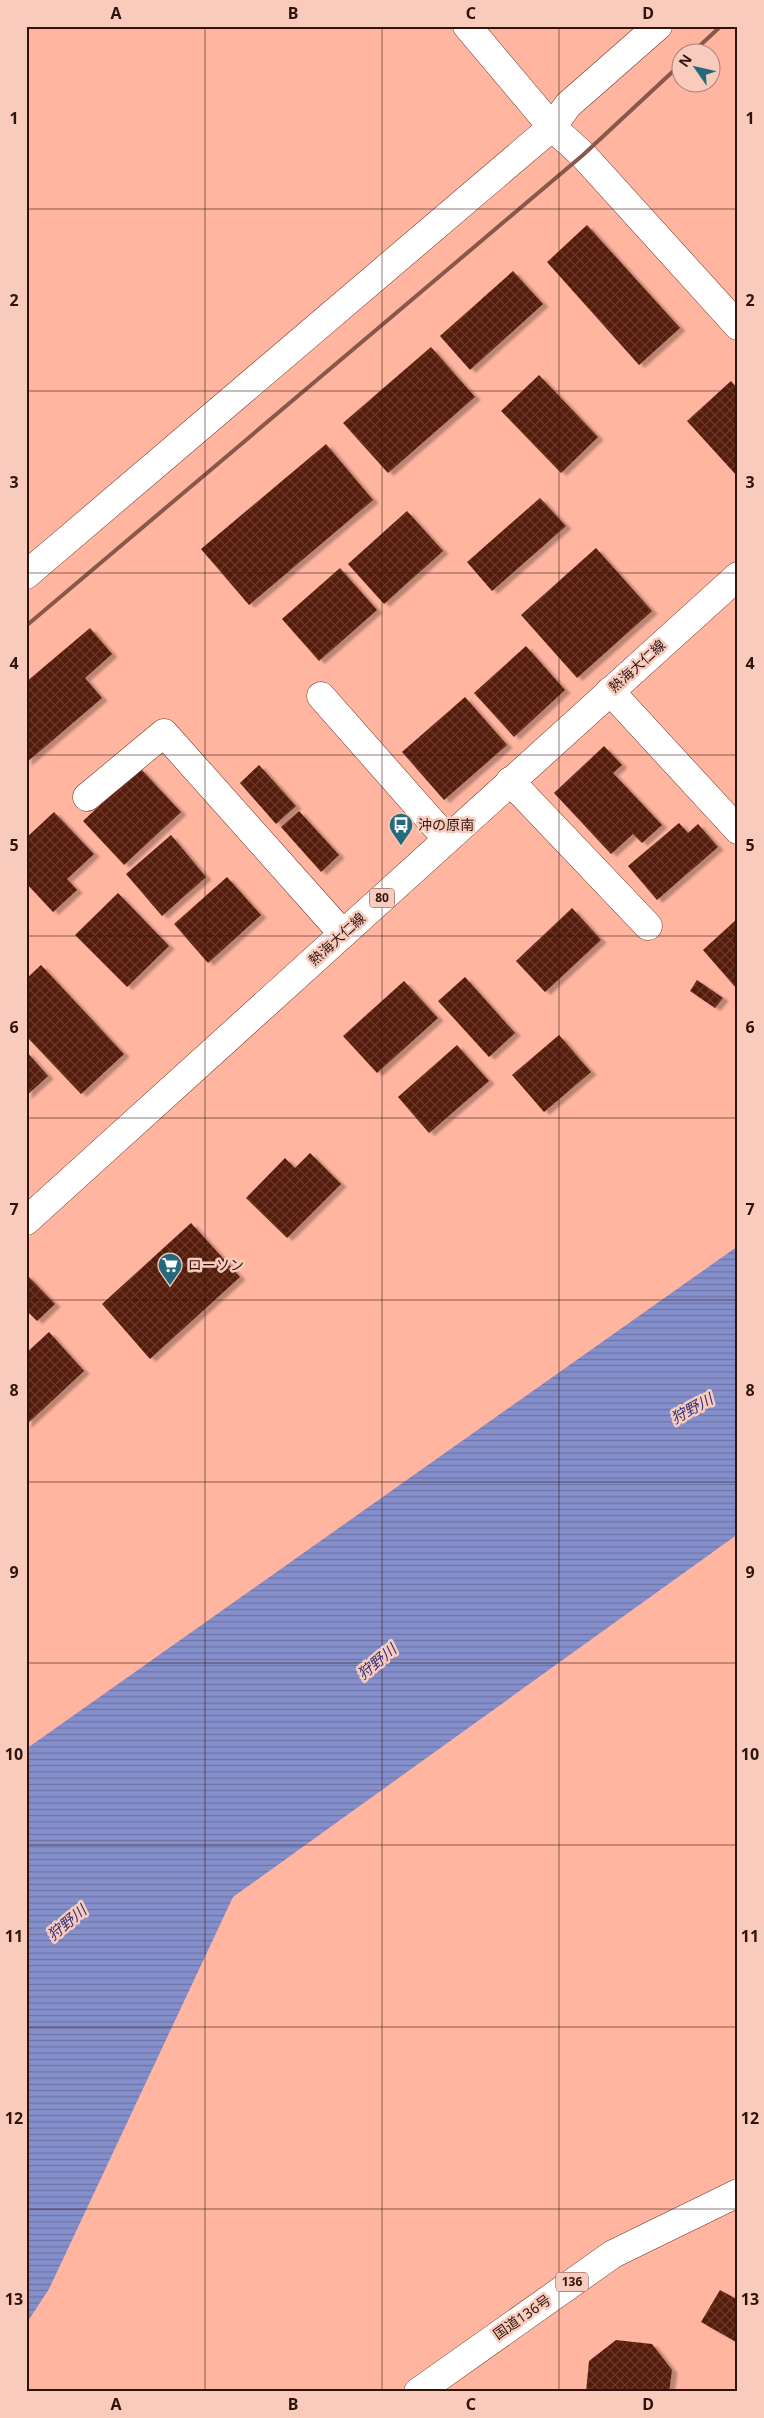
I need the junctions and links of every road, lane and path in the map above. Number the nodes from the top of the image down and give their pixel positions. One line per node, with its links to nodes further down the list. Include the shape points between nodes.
1 (467, 26): 3 (main road)
2 (658, 26): 3 (main road, via 568,105)
3 (552, 128): 4 (main road, via 583,155); 5 (main road)
4 (738, 326)
5 (26, 575)
6 (738, 576): 7 (main road, 熱海大仁線 / 80)
7 (610, 691): 9 (main road, 熱海大仁線 / 80); 11 (main road)
8 (321, 696): 12 (main road)
9 (510, 781): 12 (main road, 熱海大仁線 / 80); 13 (main road)
10 (87, 797): 14 (main road, via 164,733)
11 (738, 830)
12 (447, 839): 14 (main road, 熱海大仁線 / 80)
13 (648, 926)
14 (343, 934): 15 (main road, 熱海大仁線 / 80)
15 (26, 1221)
16 (738, 2193): 17 (main road, 国道136号 / 136, via 612,2254)
17 (418, 2392)

